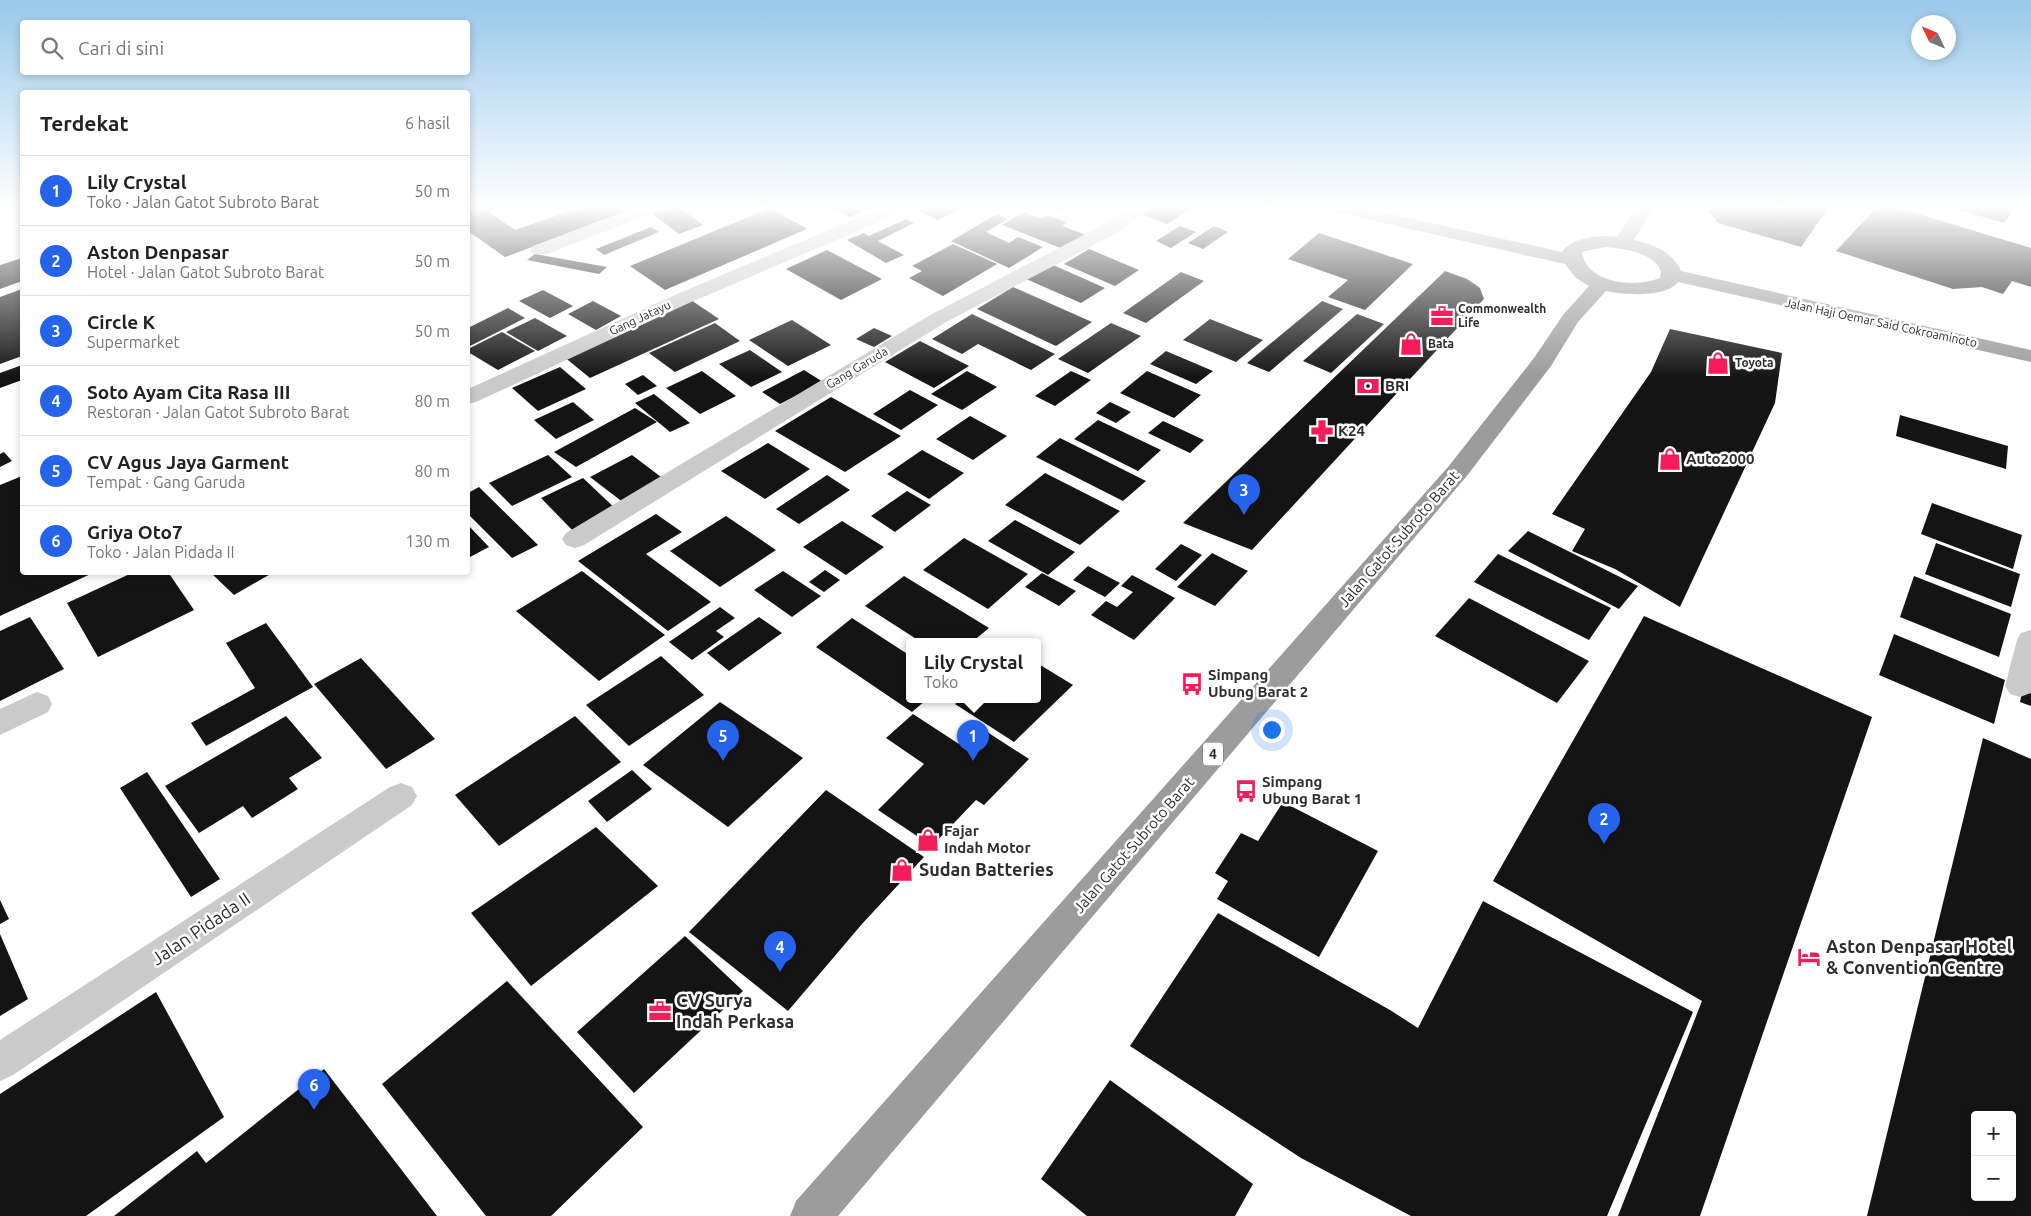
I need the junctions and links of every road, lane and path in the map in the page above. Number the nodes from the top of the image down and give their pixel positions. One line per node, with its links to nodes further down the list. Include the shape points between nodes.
1 (765, 264): 8 (street, Gang Jatayu)
2 (1043, 264): 9 (street, Gang Garuda, via 939,318)
3 (1575, 264): 6 (highway, via 1581,272)
4 (1667, 264): 5 (highway)
5 (1672, 275): 6 (highway, via 1669,281 1651,289 1619,288); 7 (highway, Jalan Haji Oemar Said Cokroaminoto)
6 (1602, 283): 16 (highway, Jalan Gatot Subroto Barat / 4, via 1570,319 1457,472)
7 (2031, 356)
8 (470, 396)
9 (575, 539)
10 (2031, 640): 11 (street)
11 (2020, 686)
12 (37, 704): 13 (street)
13 (0, 723)
14 (401, 796): 15 (street, Jalan Pidada II)
15 (0, 1062)
16 (811, 1216)

